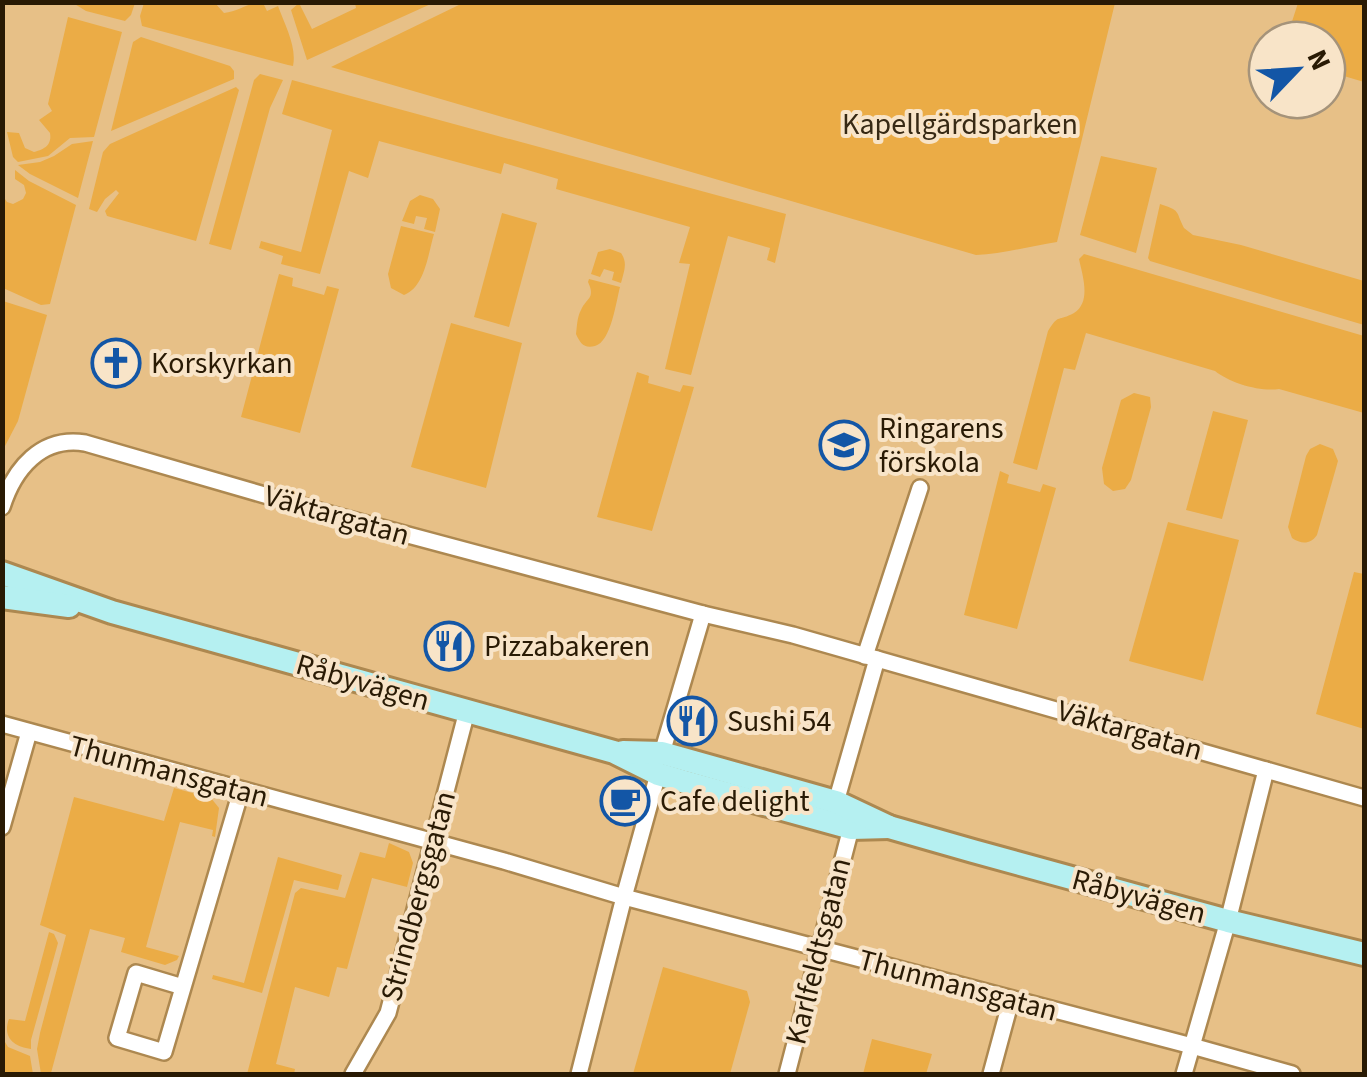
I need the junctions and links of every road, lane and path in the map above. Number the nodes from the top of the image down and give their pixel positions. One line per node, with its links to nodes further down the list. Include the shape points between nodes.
1 (920, 488): 7 (street)
2 (2, 506): 6 (street, Väktargatan, via 29,458 78,442)
3 (2, 572): 5 (main road, Råbyvägen)
4 (2, 597): 5 (main road, Råbyvägen)
5 (112, 612): 8 (main road, Råbyvägen)
6 (702, 614): 7 (street, Väktargatan); 11 (street)
7 (871, 657): 12 (street, Väktargatan); 15 (street)
8 (467, 710): 11 (main road, Råbyvägen); 19 (street, Strindbergsgatan)
9 (2, 724): 10 (street, Thunmansgatan)
10 (29, 732): 13 (street, Thunmansgatan); 17 (street)
11 (660, 764): 15 (main road, Råbyvägen); 18 (main road, Råbyvägen); 20 (street)
12 (1266, 770): 14 (street, Väktargatan); 21 (street)
13 (241, 791): 19 (street, Thunmansgatan); 26 (street)
14 (1364, 798)
15 (836, 802): 16 (main road, Råbyvägen)
16 (889, 826): 18 (main road, Råbyvägen); 21 (main road, Råbyvägen)
17 (2, 827)
18 (851, 828): 23 (street, Karlfeldtsgatan)
19 (432, 842): 20 (street, Thunmansgatan); 29 (street, Strindbergsgatan, via 388,1012)
20 (624, 897): 23 (street, Thunmansgatan); 30 (street)
21 (1228, 921): 22 (main road, Råbyvägen); 28 (street)
22 (1331, 947): 24 (main road, Råbyvägen); 25 (main road, Råbyvägen)
23 (820, 948): 27 (street, Thunmansgatan); 31 (street, Karlfeldtsgatan)
24 (1364, 954)
25 (1364, 964)
26 (183, 987): 26 (street, via 164,1052 117,1038 136,973)
27 (1012, 1000): 28 (street, Thunmansgatan); 32 (street)
28 (1192, 1046): 33 (street); 34 (street, Thunmansgatan)
29 (354, 1074)
30 (578, 1074)
31 (787, 1074)
32 (991, 1074)
33 (1184, 1074)
34 (1292, 1074)

